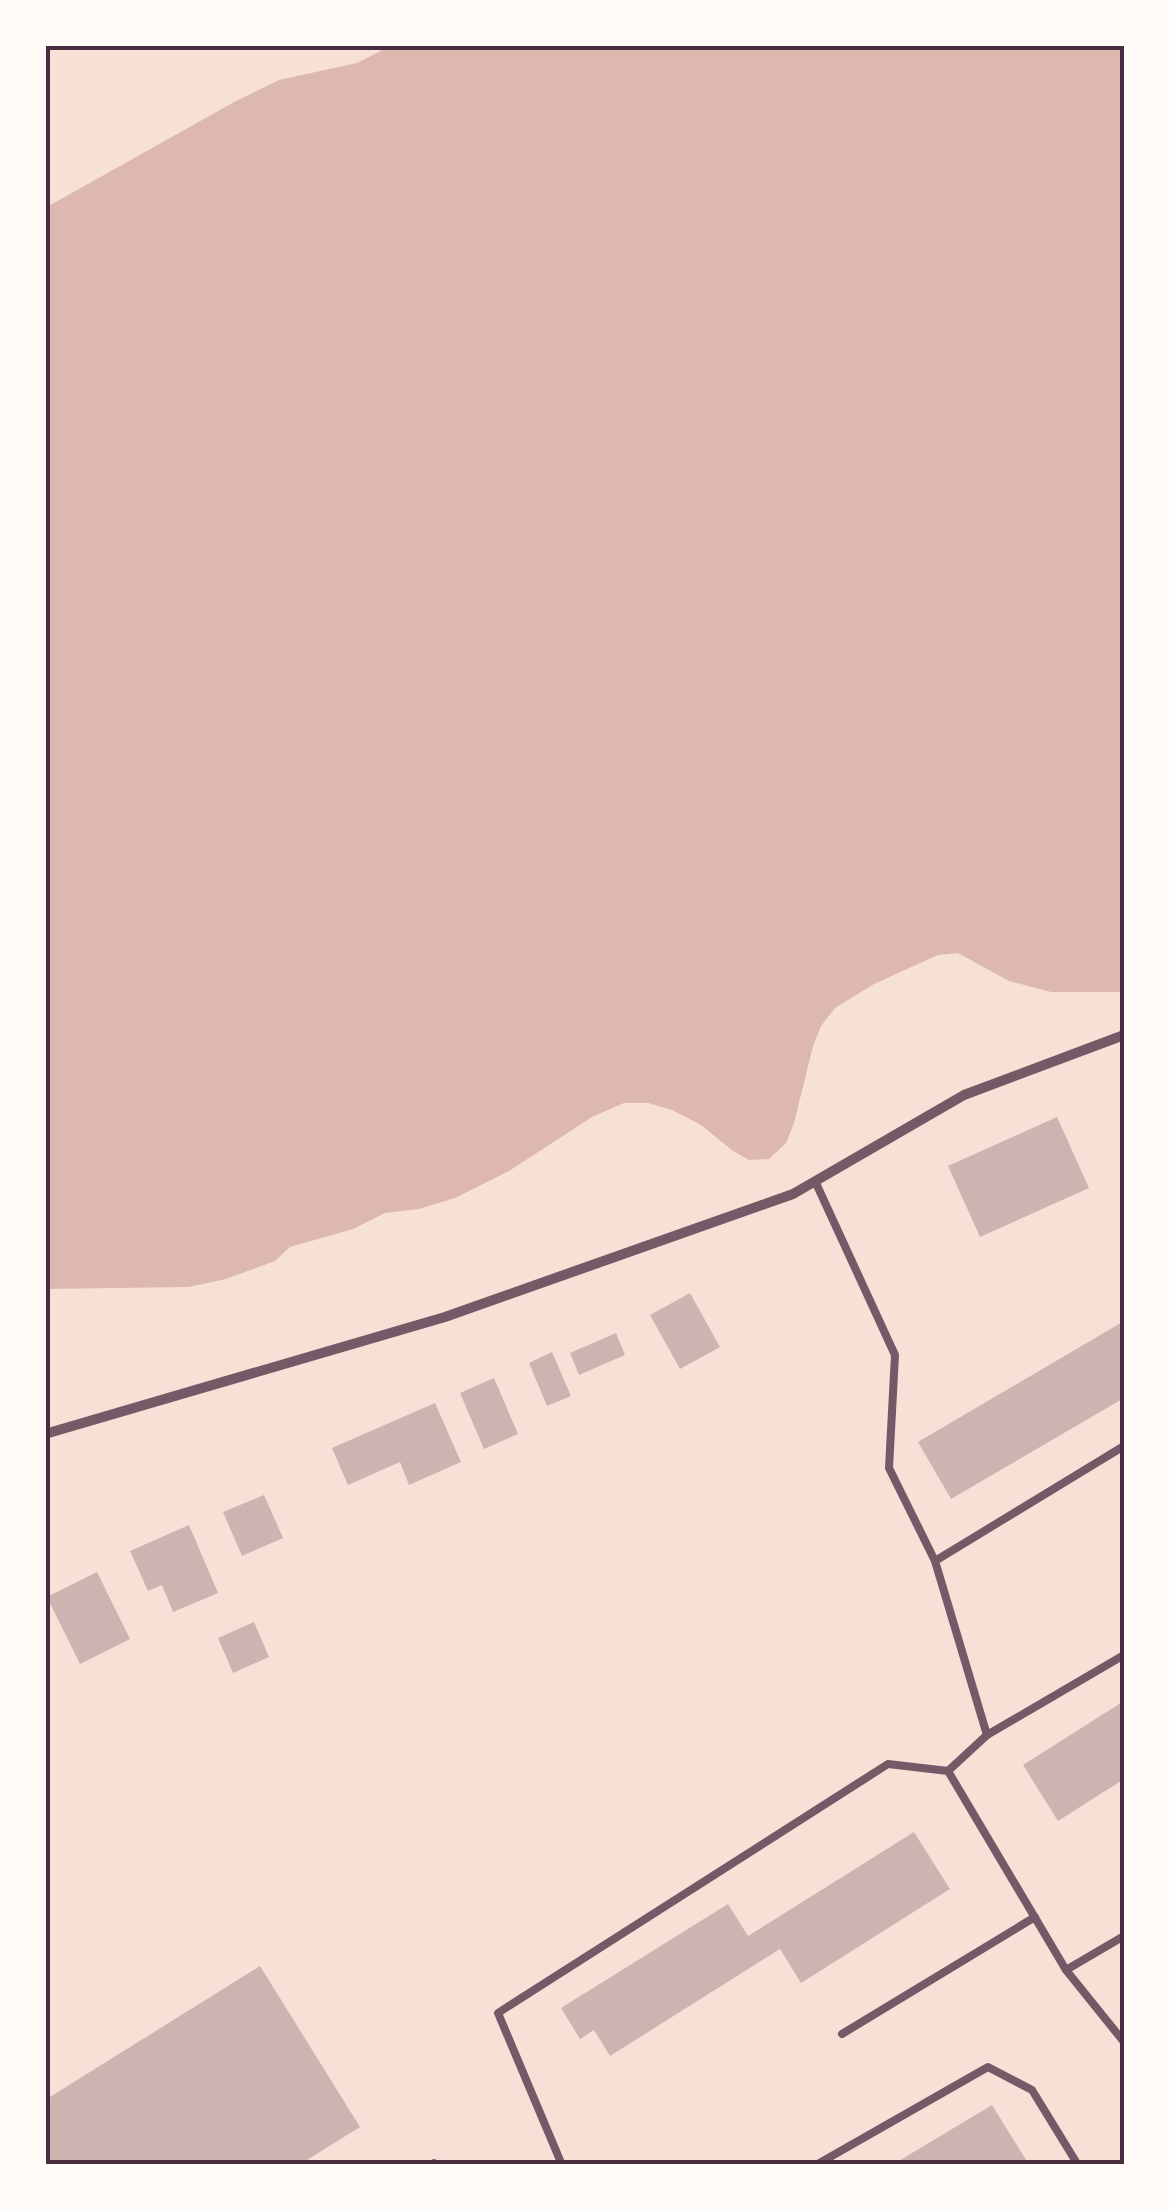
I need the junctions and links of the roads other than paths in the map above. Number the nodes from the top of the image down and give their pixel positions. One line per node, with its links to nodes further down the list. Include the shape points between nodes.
1 (1124, 1034): 2 (street, via 964,1096)
2 (815, 1181): 3 (street, via 445,1317); 5 (lane, via 895,1356 889,1468)
3 (45, 1434)
4 (1124, 1446): 5 (lane)
5 (934, 1560): 7 (lane)
6 (1124, 1655): 7 (lane)
7 (987, 1735): 8 (lane)
8 (948, 1770): 9 (lane); 16 (lane, via 888,1764 498,2013)
9 (1035, 1917): 11 (lane); 12 (lane)
10 (1124, 1936): 11 (lane)
11 (1066, 1970): 13 (lane)
12 (842, 2034)
13 (1124, 2042)
14 (430, 2165): 15 (lane)
15 (437, 2165)
16 (562, 2165)
17 (816, 2165): 18 (lane, via 988,2067 1032,2090)
18 (1078, 2165)

